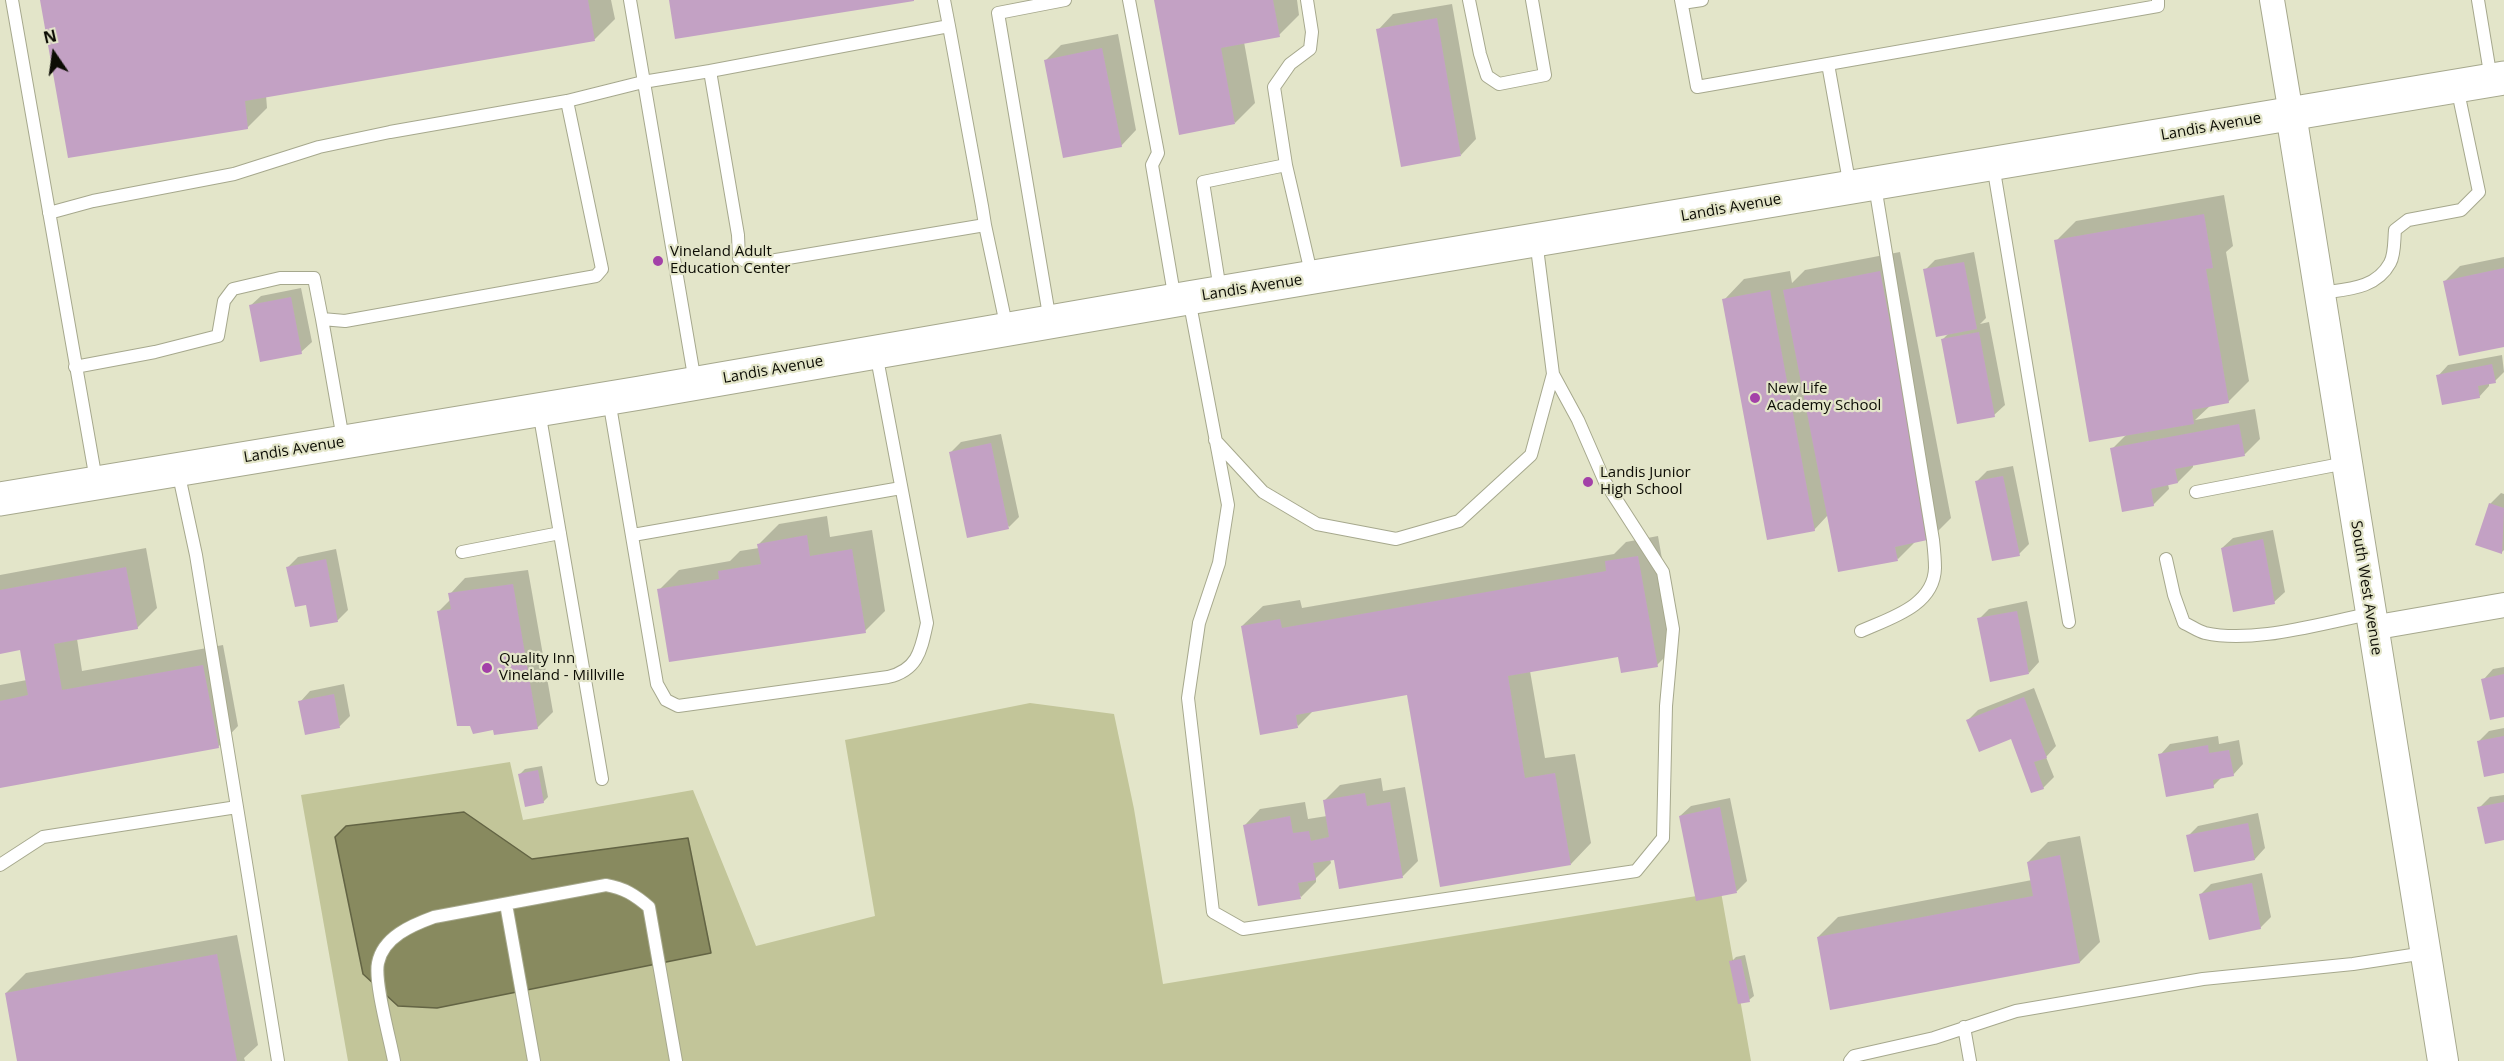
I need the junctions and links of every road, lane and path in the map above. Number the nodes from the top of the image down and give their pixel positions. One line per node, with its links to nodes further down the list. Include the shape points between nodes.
1 (12, 0): 25 (lane)
2 (630, 0): 18 (lane)
3 (944, 0): 14 (lane)
4 (1065, 0): 33 (lane, via 998,13)
5 (1129, 0): 31 (lane, via 1158,153 1152,165)
6 (1307, 0): 23 (lane, via 1312,32 1310,49 1290,63 1274,87)
7 (1469, 0): 8 (lane, via 1480,54 1488,76 1499,84 1545,75)
8 (1532, 0)
9 (1702, 0): 13 (lane)
10 (2157, 0): 15 (lane, via 2158,6)
11 (2272, 0): 21 (street)
12 (2478, 0): 17 (lane)
13 (1682, 2): 15 (lane, via 1696,87)
14 (948, 26): 16 (lane); 26 (lane)
15 (1828, 64): 24 (lane)
16 (710, 71): 18 (lane); 26 (lane, via 739,258 752,264)
17 (2498, 79): 19 (main road, Landis Avenue)
18 (644, 82): 20 (lane); 38 (lane)
19 (2457, 86): 21 (main road, Landis Avenue); 30 (lane, via 2479,192 2461,210 2408,220 2395,230 2391,261 2378,278 2365,286)
20 (567, 101): 25 (lane, via 318,147 234,174); 32 (lane, via 602,269 596,276 345,321)
21 (2291, 114): 22 (main road, Landis Avenue); 30 (street, South West Avenue)
22 (1993, 164): 24 (main road, Landis Avenue); 55 (lane)
23 (1286, 165): 28 (lane); 29 (lane, via 1203,182)
24 (1862, 186): 27 (main road, Landis Avenue); 56 (lane, via 1933,540 1935,570 1928,592 1906,611)
25 (49, 213): 36 (lane)
26 (985, 225): 34 (lane)
27 (1536, 240): 28 (main road, Landis Avenue); 37 (lane)
28 (1312, 278): 29 (main road, Landis Avenue)
29 (1221, 293): 31 (main road, Landis Avenue)
30 (2319, 293): 43 (street, South West Avenue)
31 (1182, 299): 33 (main road, Landis Avenue); 41 (lane)
32 (322, 320): 36 (lane, via 315,278 280,278 232,289 224,301 218,336); 42 (lane)
33 (1050, 322): 34 (main road, Landis Avenue)
34 (1007, 330): 35 (main road, Landis Avenue)
35 (876, 352): 38 (main road, Landis Avenue); 46 (lane)
36 (75, 367): 45 (lane)
37 (1553, 374): 41 (lane, via 1531,455 1459,521 1396,539 1317,524 1263,492); 41 (lane, via 1605,482 1663,572 1673,629 1666,706 1663,838 1636,872 1243,929 1213,912 1188,698 1199,623 1219,563 1228,506)
38 (695, 384): 39 (main road, Landis Avenue)
39 (609, 398): 40 (main road, Landis Avenue); 50 (lane)
40 (539, 410): 42 (main road, Landis Avenue); 49 (lane)
41 (1215, 439)
42 (344, 442): 44 (main road, Landis Avenue)
43 (2346, 463): 47 (lane); 54 (street, South West Avenue)
44 (178, 469): 45 (main road, Landis Avenue); 58 (lane)
45 (97, 483): 48 (main road, Landis Avenue)
46 (901, 488): 50 (lane); 50 (lane, via 927,623 922,645 912,663 904,673 888,677 678,706 666,700 657,684)
47 (2196, 492)
48 (0, 499)
49 (560, 533): 51 (lane); 57 (lane)
50 (633, 535)
51 (462, 552)
52 (2166, 558): 54 (lane, via 2184,623 2203,632 2231,636)
53 (2504, 605): 54 (street)
54 (2371, 621): 61 (street, South West Avenue)
55 (2069, 622)
56 (1861, 631)
57 (602, 779)
58 (237, 807): 59 (lane, via 43,837); 63 (lane)
59 (0, 865)
60 (506, 904): 64 (lane, via 414,924 385,948 378,963); 65 (lane); 66 (lane, via 606,885 627,891 649,907)
61 (2425, 953): 62 (lane, via 2203,979 2016,1011); 69 (street, South West Avenue)
62 (1964, 1027): 67 (lane, via 1854,1056); 68 (lane)
63 (278, 1061)
64 (394, 1061)
65 (534, 1061)
66 (676, 1061)
67 (1850, 1061)
68 (1970, 1061)
69 (2443, 1061)

